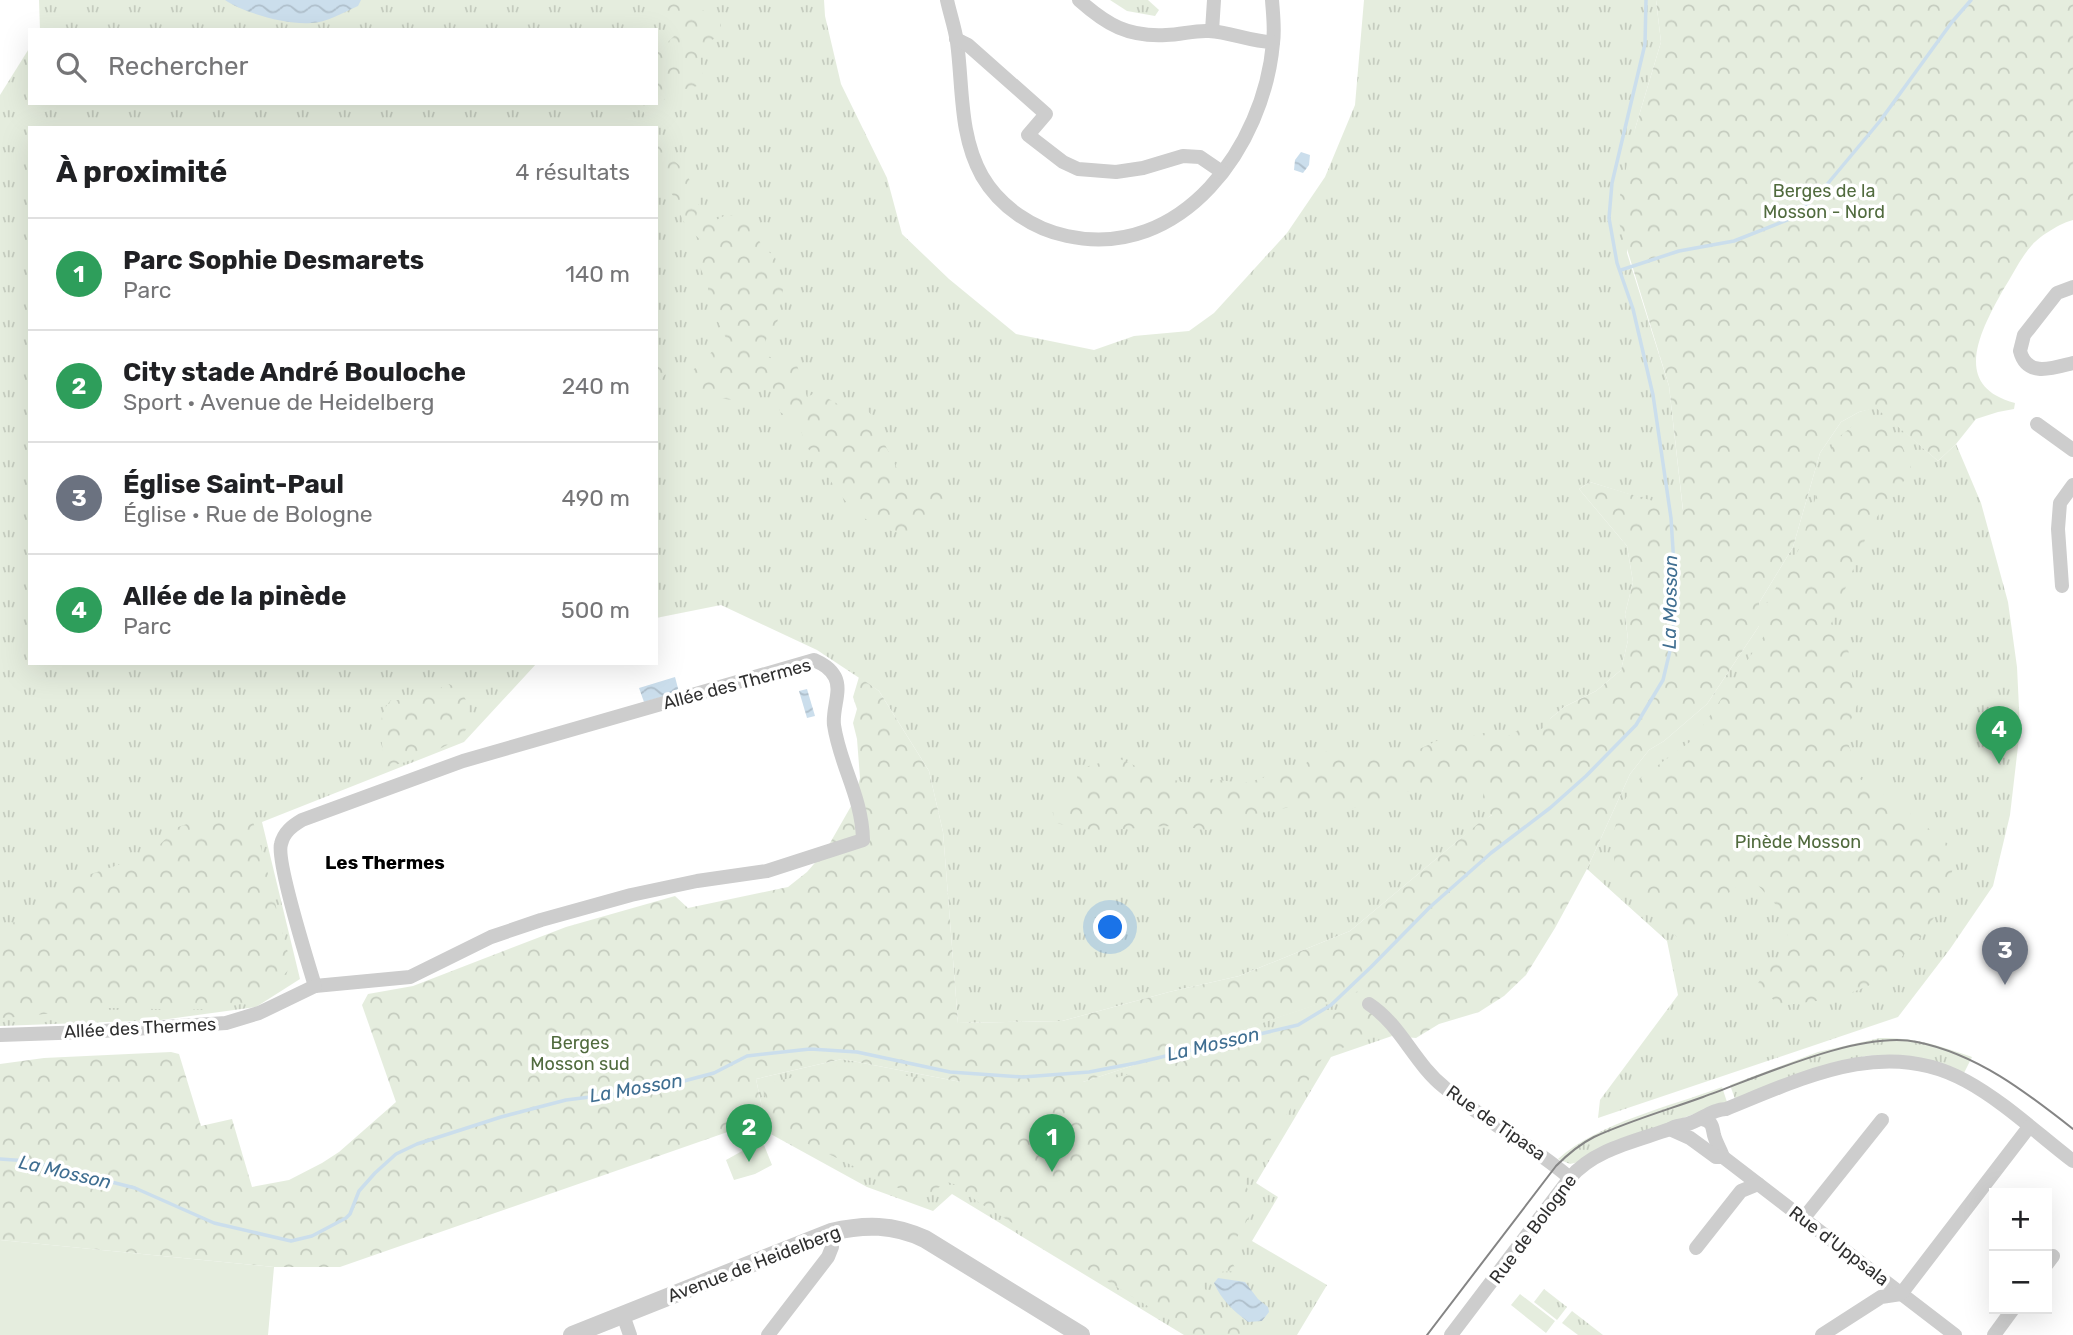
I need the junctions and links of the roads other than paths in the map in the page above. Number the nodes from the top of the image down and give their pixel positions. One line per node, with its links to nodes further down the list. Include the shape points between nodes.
1 (947, 0): 6 (street)
2 (1079, 0): 5 (street, via 1124,31 1168,36)
3 (1214, 0): 5 (street)
4 (1272, 0): 7 (street)
5 (1212, 31): 7 (street)
6 (956, 39): 8 (street, via 1046,114 1028,135 1063,162 1078,169 1116,172 1191,156); 8 (street, via 962,109 973,158 1008,208 1042,229 1104,241 1153,231 1194,205)
7 (1273, 42): 8 (street, via 1265,84 1248,130)
8 (1222, 172)
9 (2073, 287): 10 (street, via 2057,293 2024,335 2020,351 2026,364 2039,370)
10 (2073, 363)
11 (2037, 424): 12 (street)
12 (2073, 450)
13 (2073, 485): 14 (street, via 2060,503)
14 (2062, 586)
15 (315, 986): 15 (street, Allée des Thermes, via 410,976 491,937 541,920 631,895 767,872 863,840 863,818 837,740 835,678 814,660 463,761 292,826 279,847); 17 (street, Allée des Thermes, via 226,1023)
16 (1369, 1004): 25 (street, Rue de Tipasa, via 1393,1023 1442,1086)
17 (0, 1035)
18 (1726, 1109): 20 (street, Rue de Bologne, via 1824,1071 1896,1060 1921,1063 1964,1079); 21 (street, Rue de Bologne, via 1720,1109); 22 (street)
19 (1882, 1120): 27 (street)
20 (2029, 1127): 24 (street, Rue de Bologne); 30 (street)
21 (1696, 1131): 22 (street, via 1710,1122); 22 (street, via 1709,1142); 23 (street, Rue d'Uppsala, via 1716,1157); 25 (street, Rue de Bologne, via 1675,1126 1602,1153)
22 (1714, 1132): 23 (street)
23 (1723, 1157): 26 (street, Rue d'Uppsala)
24 (2073, 1161)
25 (1570, 1178): 37 (street, Rue de Bologne)
26 (1758, 1184): 27 (street, Rue d'Uppsala); 29 (street, via 1741,1191)
27 (1803, 1219): 30 (street, Rue d'Uppsala)
28 (831, 1232): 32 (street, Avenue de Heidelberg); 35 (street, via 828,1256); 36 (street, Avenue de Heidelberg, via 871,1225 911,1232)
29 (1696, 1248)
30 (1901, 1294): 38 (street, via 1881,1297); 39 (street, Rue d'Uppsala)
31 (2009, 1314): 40 (street)
32 (623, 1315): 33 (street, Avenue de Heidelberg); 34 (street)
33 (572, 1335)
34 (630, 1335)
35 (768, 1335)
36 (1081, 1335)
37 (1451, 1335)
38 (1822, 1335)
39 (1955, 1335)
40 (1994, 1335)

